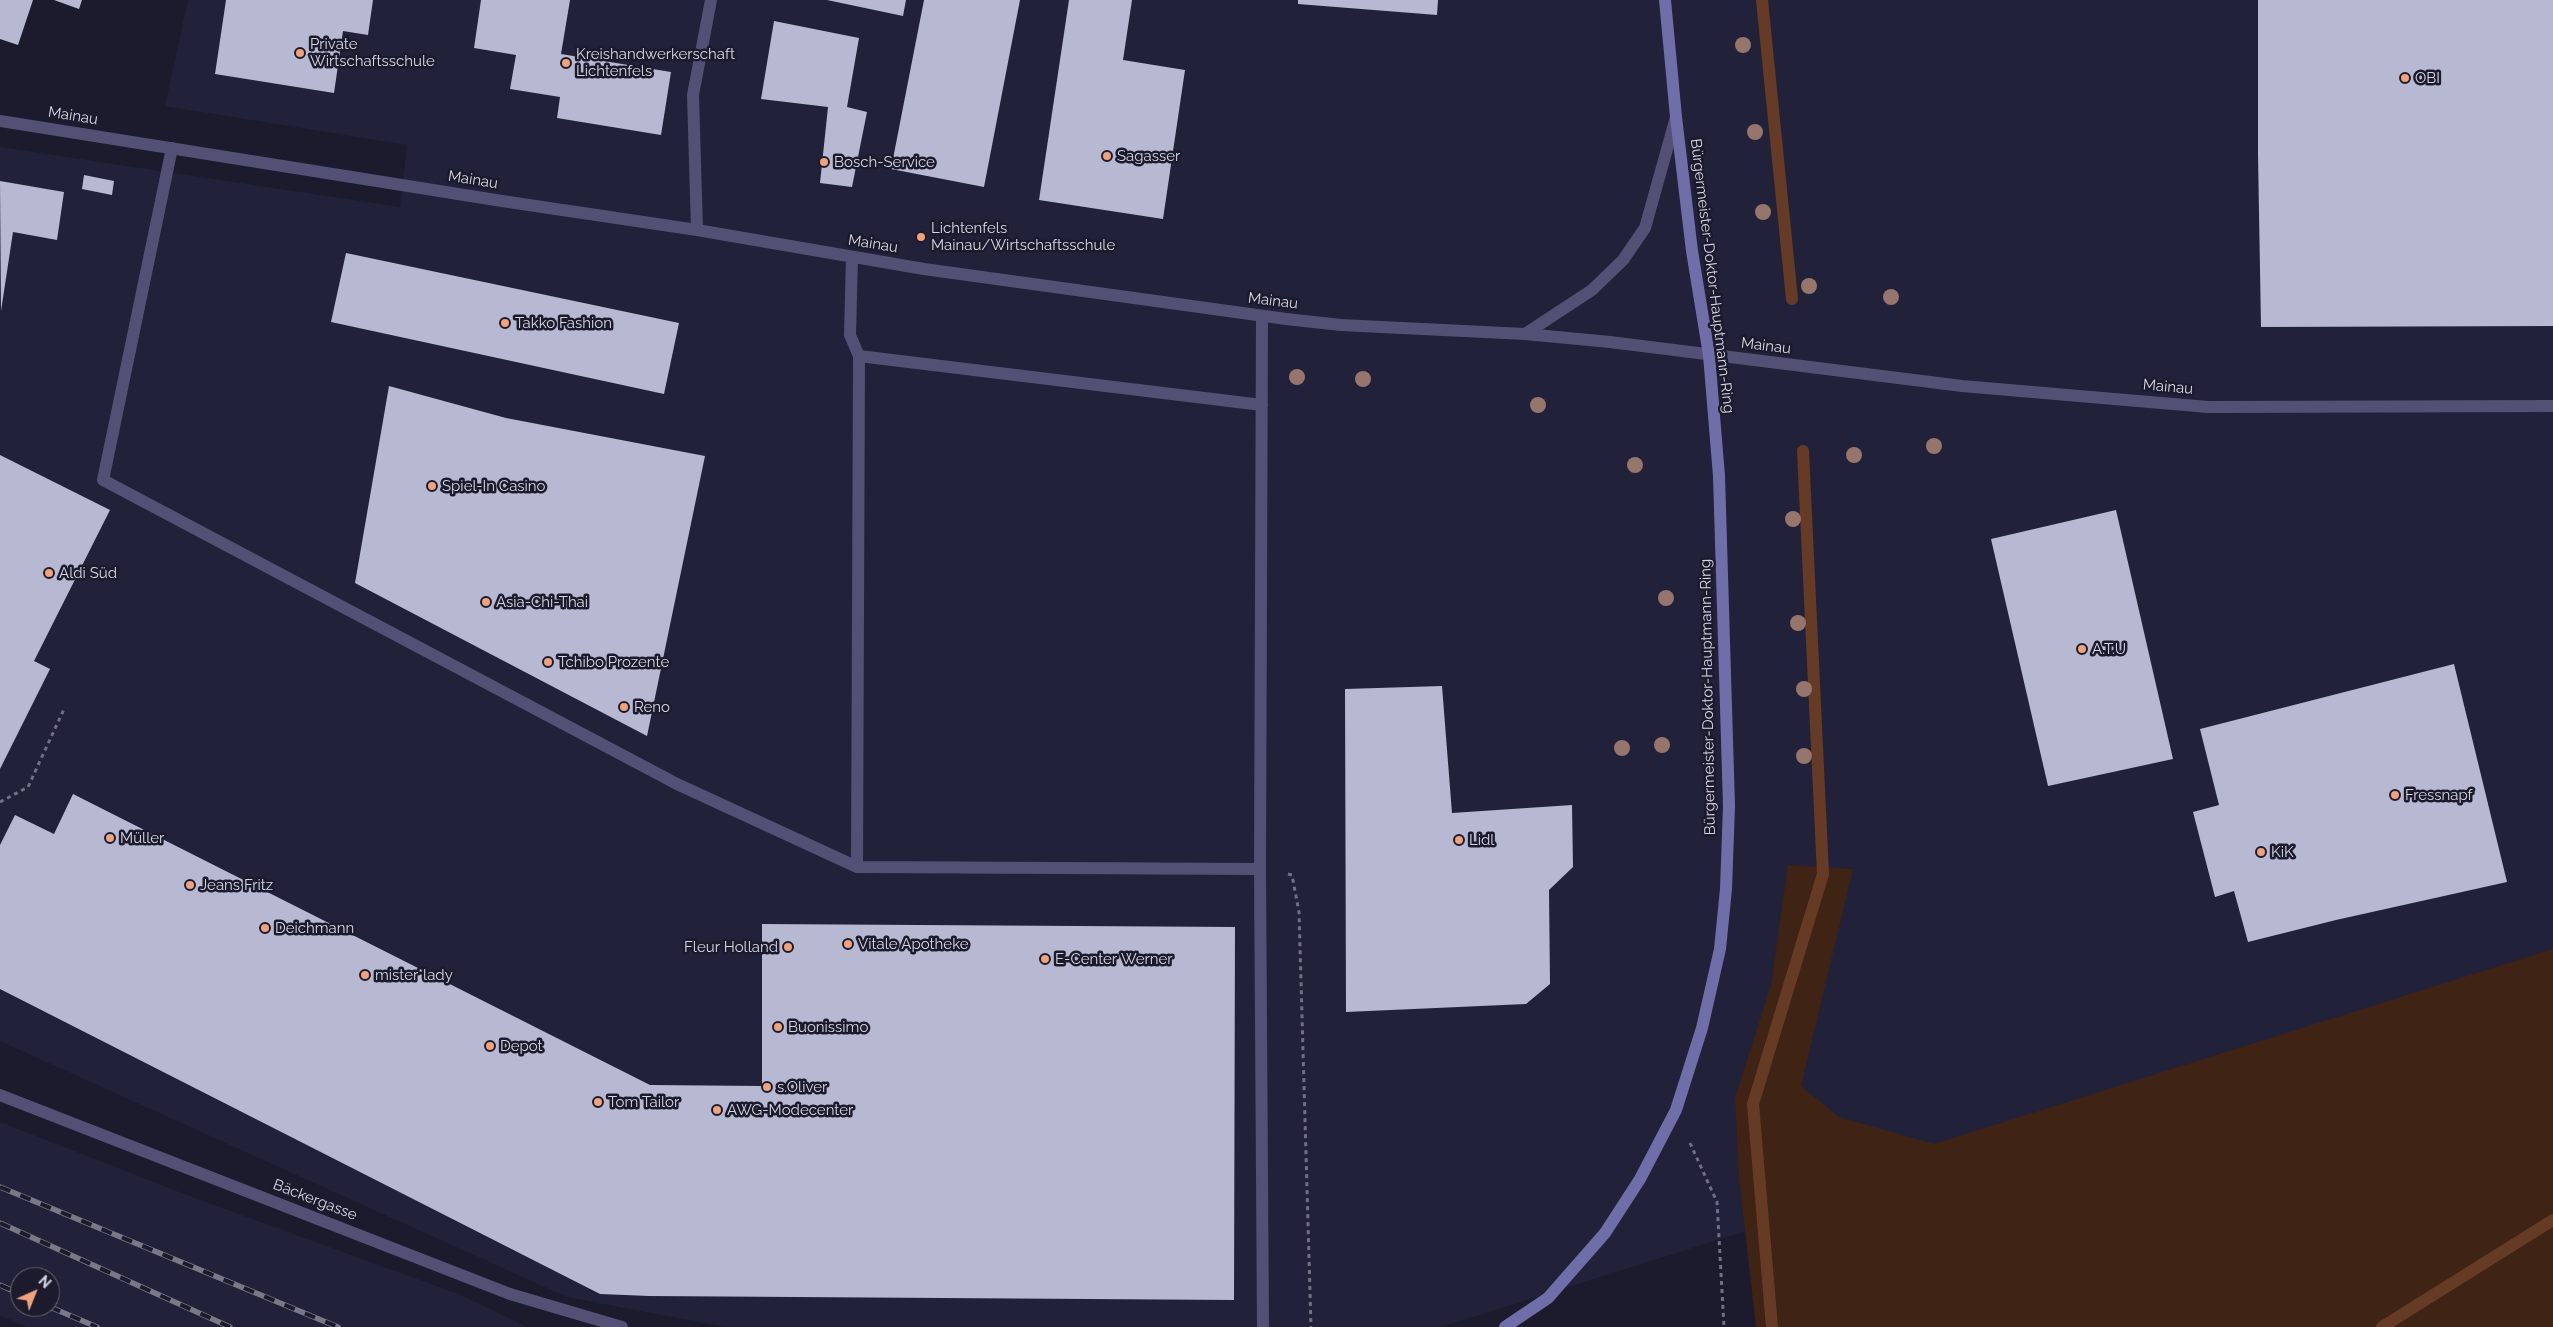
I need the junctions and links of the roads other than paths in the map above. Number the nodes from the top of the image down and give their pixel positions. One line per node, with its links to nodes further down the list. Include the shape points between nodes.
1 (711, 0): 6 (street, via 694,95)
2 (1665, 0): 3 (street, Bürgermeister-Doktor-Hauptmann-Ring)
3 (1676, 117): 9 (street, via 1645,228 1623,260 1592,290); 10 (street, Bürgermeister-Doktor-Hauptmann-Ring, via 1692,251)
4 (0, 121): 5 (street, Mainau)
5 (172, 148): 6 (street, Mainau); 14 (street, via 103,480 677,784)
6 (697, 230): 7 (street, Mainau)
7 (852, 257): 8 (street, Mainau); 11 (street, via 850,335)
8 (1262, 316): 9 (street, Mainau, via 1341,325); 12 (street)
9 (1525, 334): 10 (street, Mainau)
10 (1709, 355): 13 (street, Mainau, via 1962,386 2208,407); 19 (street, Bürgermeister-Doktor-Hauptmann-Ring, via 1719,476 1729,806 1720,949 1702,1028 1676,1110 1640,1179 1604,1233 1548,1298)
11 (859, 356): 12 (street); 14 (street)
12 (1262, 405): 15 (street)
13 (2553, 406)
14 (857, 867): 15 (street)
15 (1260, 870): 18 (street)
16 (0, 1095): 17 (street, Bäckergasse, via 510,1294)
17 (622, 1327)
18 (1263, 1327)
19 (1505, 1327)

